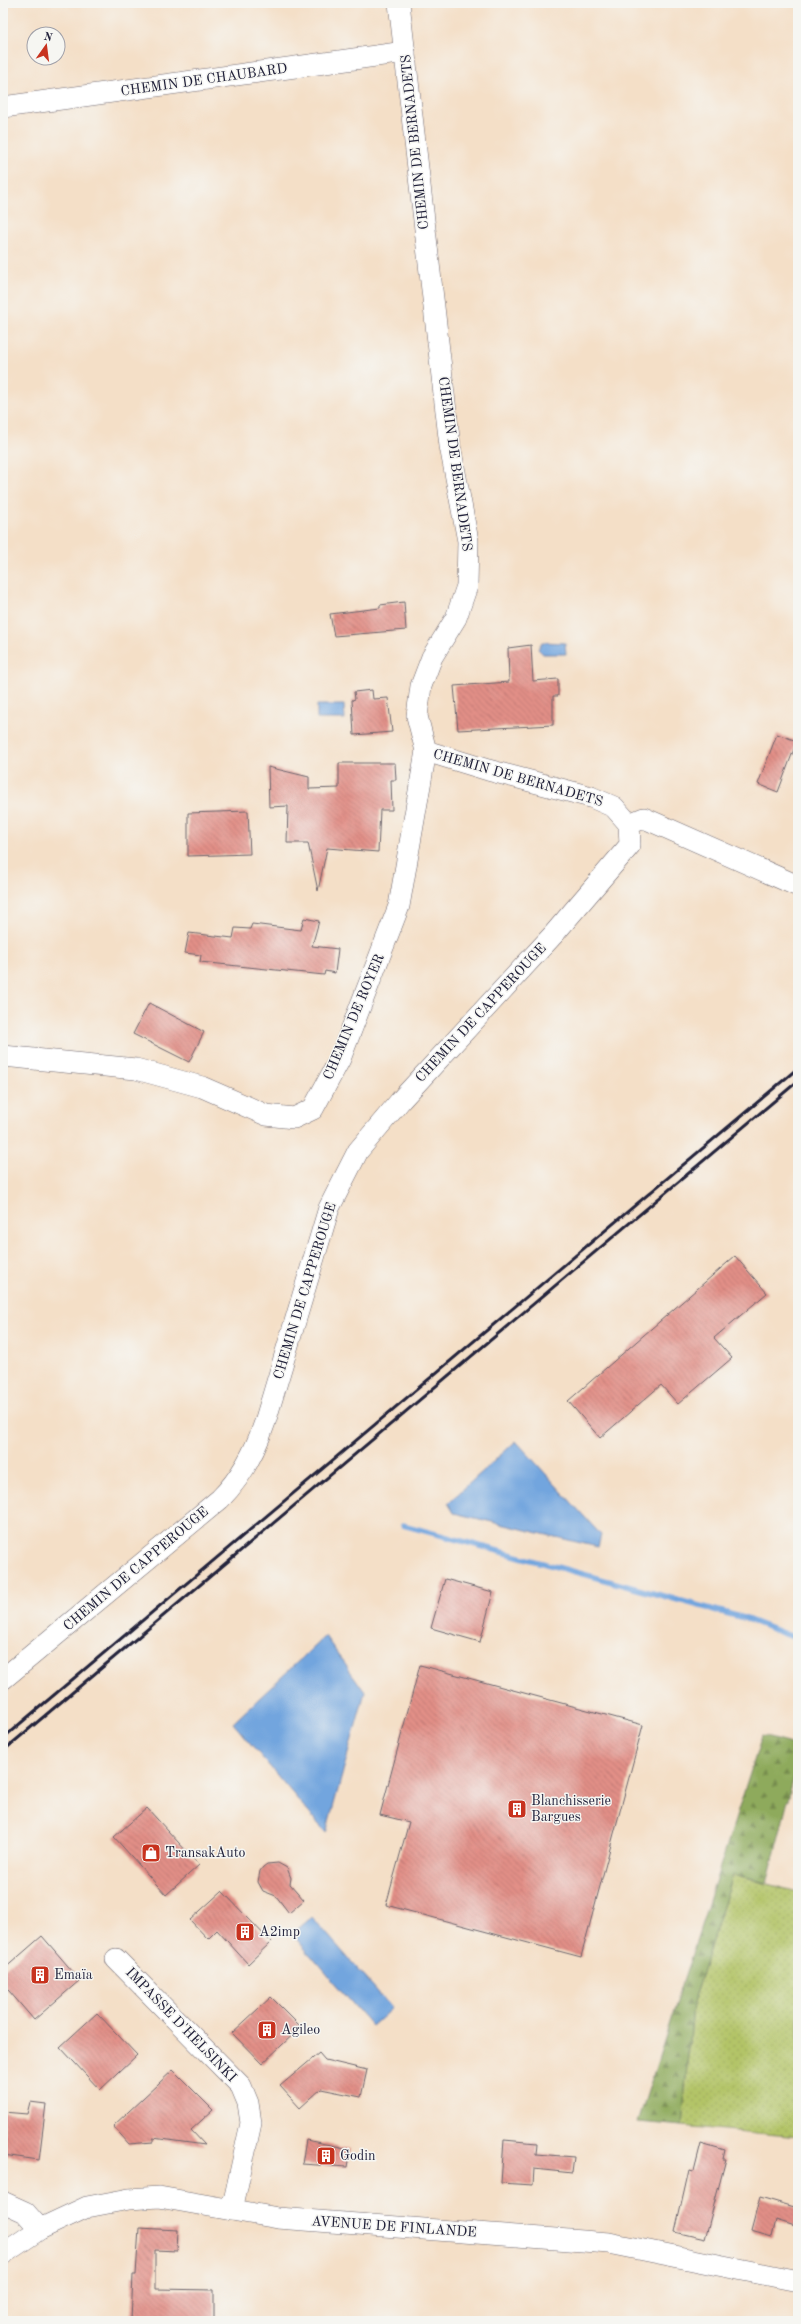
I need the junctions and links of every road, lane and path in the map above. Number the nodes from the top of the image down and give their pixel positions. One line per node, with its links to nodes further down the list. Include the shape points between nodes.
1 (400, 3): 2 (street, CHEMIN DE BERNADETS)
2 (405, 52): 3 (street, CHEMIN DE CHAUBARD); 4 (street, CHEMIN DE BERNADETS, via 450,446 468,541 467,586 456,618 432,658 421,686 417,716)
3 (3, 107)
4 (426, 751): 5 (street, CHEMIN DE BERNADETS, via 591,797 614,806); 7 (street, CHEMIN DE ROYER, via 399,906 340,1059 313,1109 294,1118 266,1115 202,1087 136,1069)
5 (629, 824): 6 (street, via 644,818); 8 (street, CHEMIN DE CAPPEROUGE, via 630,846 358,1151 329,1208 265,1422 253,1455 238,1479 220,1499)
6 (798, 886)
7 (3, 1056)
8 (3, 1679)
9 (116, 1958): 11 (street, IMPASSE D'HELSINKI, via 241,2086 248,2103 251,2123)
10 (3, 2202): 12 (street, via 25,2212)
11 (232, 2210): 12 (street, AVENUE DE FINLANDE, via 159,2197 129,2199 88,2207); 14 (street, AVENUE DE FINLANDE, via 278,2218 609,2243)
12 (40, 2229): 13 (street, AVENUE DE FINLANDE)
13 (3, 2254)
14 (798, 2281)

